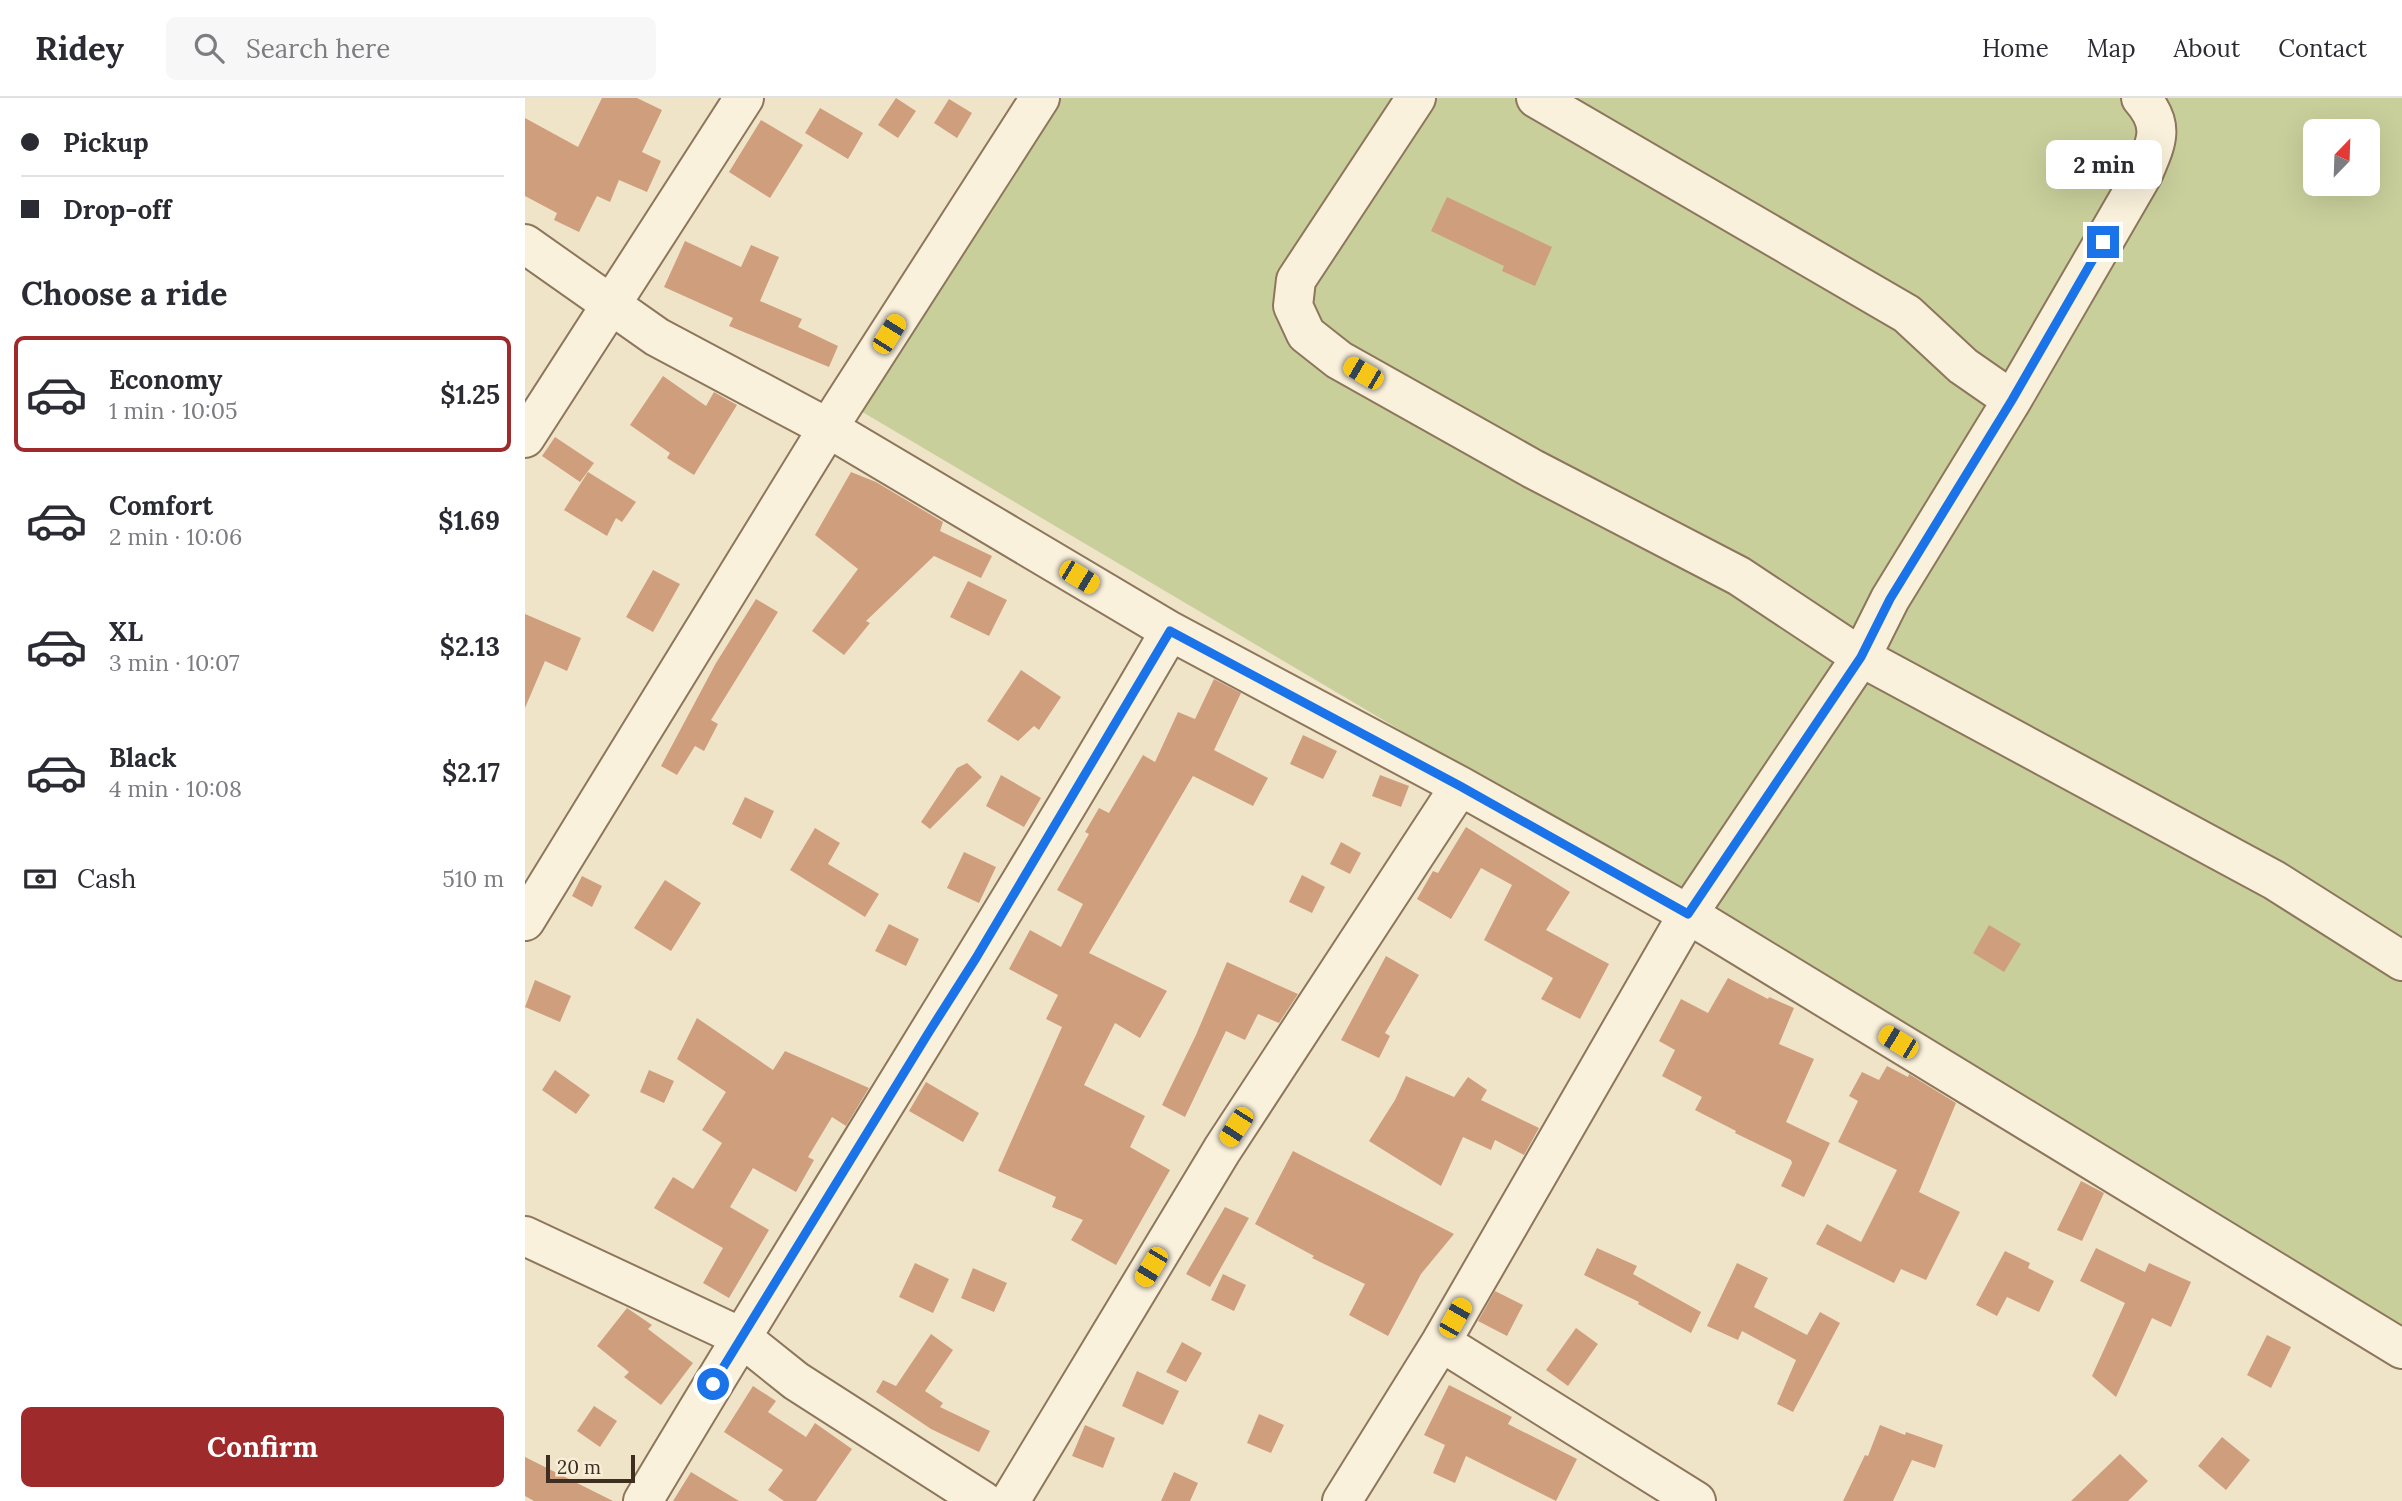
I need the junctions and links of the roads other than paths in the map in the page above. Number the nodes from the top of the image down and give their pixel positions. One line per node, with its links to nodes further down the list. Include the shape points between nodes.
1 (744, 98): 7 (street)
2 (1039, 98): 9 (street)
3 (1416, 98): 12 (street, via 1296,280 1293,306 1306,334 1339,360 1533,469 1739,576)
4 (1536, 98): 8 (street, via 1907,314 1963,366)
5 (2141, 98): 8 (street, via 2151,109 2157,143)
6 (525, 244): 7 (street)
7 (609, 305): 9 (street, via 657,337); 10 (street)
8 (2012, 400): 12 (street, via 1890,599)
9 (828, 428): 11 (street); 15 (street)
10 (525, 438)
11 (1170, 631): 13 (street); 18 (street, via 976,958)
12 (1861, 657): 14 (street); 16 (street, via 2274,880)
13 (1460, 786): 14 (street); 23 (street, via 1221,1150)
14 (1688, 914): 19 (street); 20 (street)
15 (525, 921)
16 (2402, 961)
17 (525, 1236): 18 (street)
18 (741, 1337): 21 (street); 22 (street, via 796,1381)
19 (1441, 1342): 24 (street); 25 (street)
20 (2402, 1349)
21 (643, 1501)
22 (983, 1501)
23 (1010, 1501)
24 (1342, 1501)
25 (1696, 1501)

